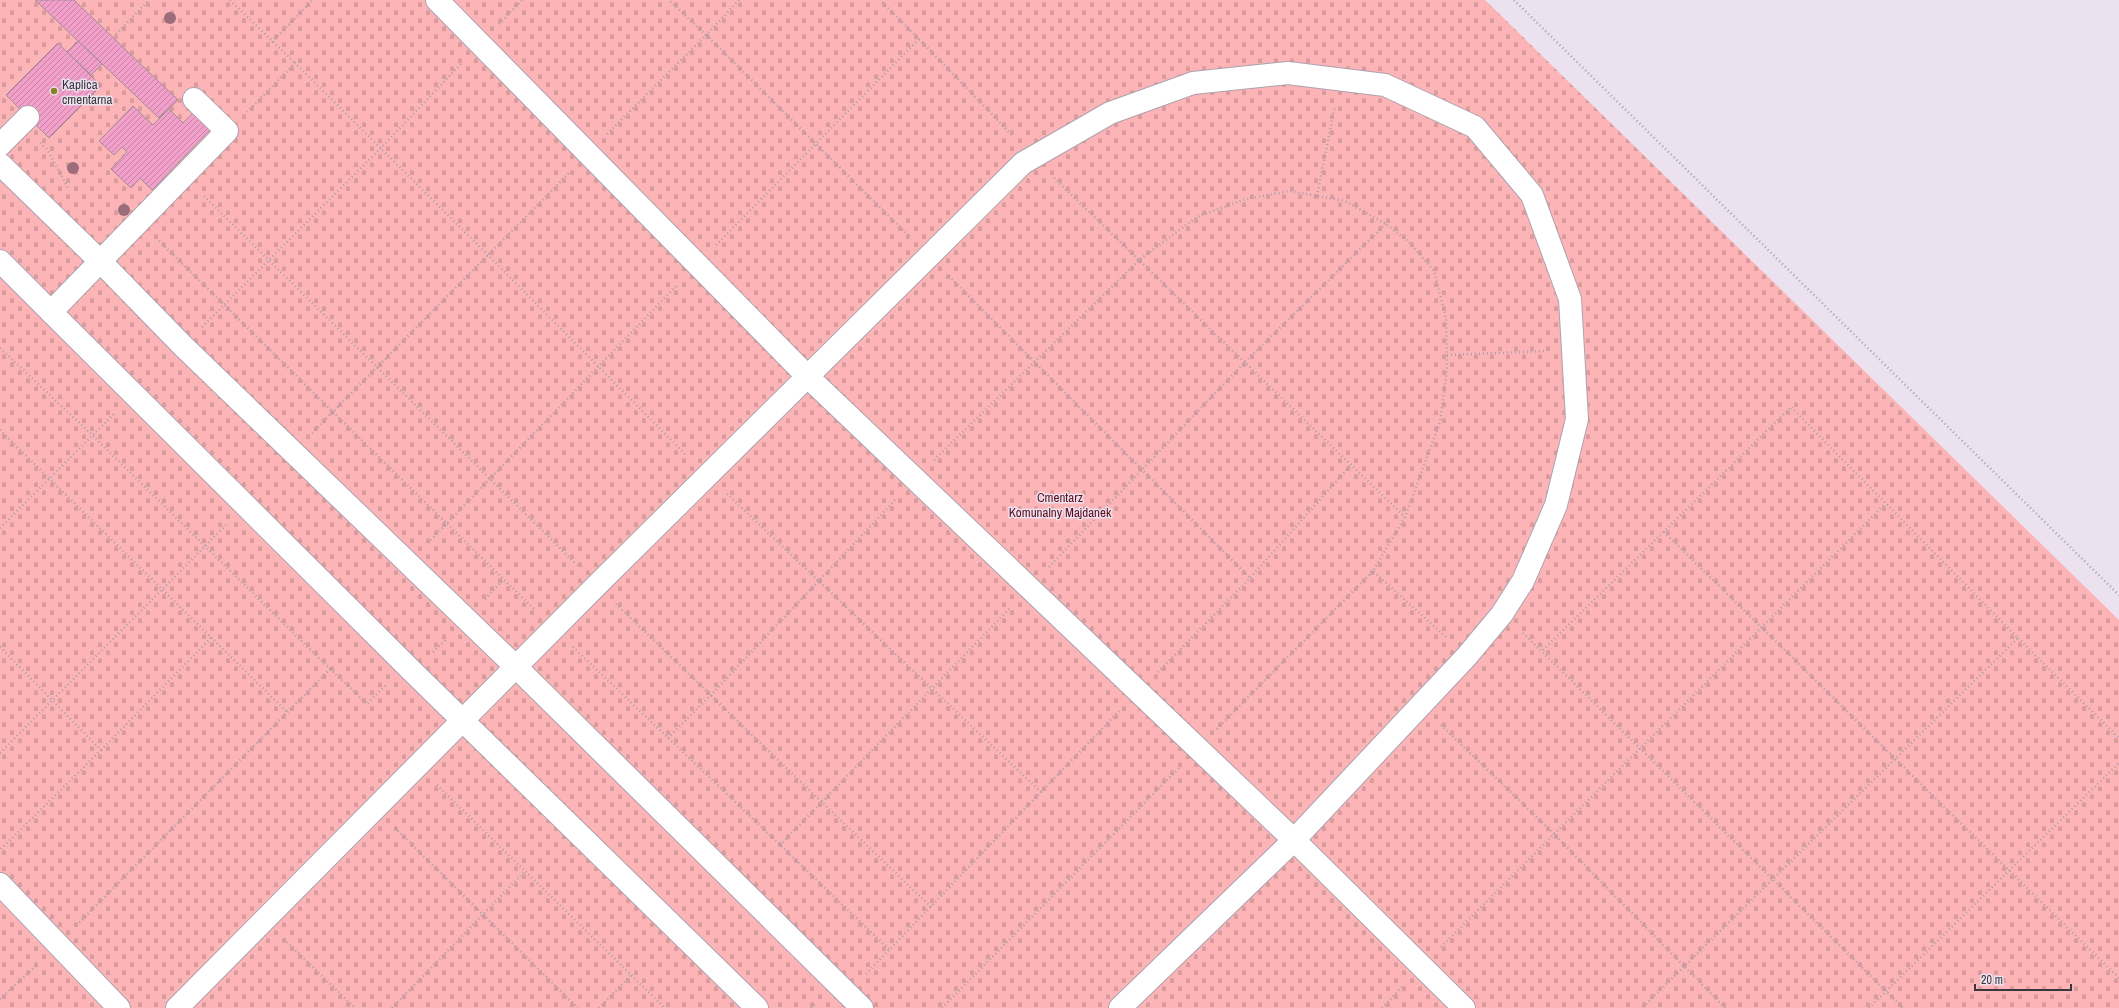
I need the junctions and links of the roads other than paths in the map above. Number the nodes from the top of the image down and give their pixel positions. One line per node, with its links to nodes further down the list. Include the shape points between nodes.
1 (437, 0): 9 (street)
2 (194, 100): 7 (street, via 228,131)
3 (24, 121): 4 (street)
4 (0, 145)
5 (0, 164): 7 (street)
6 (0, 261): 8 (street)
7 (101, 262): 8 (street); 10 (street, via 183,346)
8 (51, 312): 11 (street)
9 (808, 377): 10 (street); 12 (street); 12 (street, via 1023,162 1110,113 1193,83 1288,73 1385,86 1475,127 1532,195 1570,299 1577,418 1556,505 1523,581 1502,614 1467,656)
10 (516, 666): 11 (street); 14 (street)
11 (462, 720): 16 (street); 17 (street)
12 (1294, 840): 18 (street); 19 (street)
13 (0, 884): 15 (street)
14 (854, 1001)
15 (118, 1008)
16 (177, 1008)
17 (757, 1008)
18 (1120, 1008)
19 (1464, 1008)

